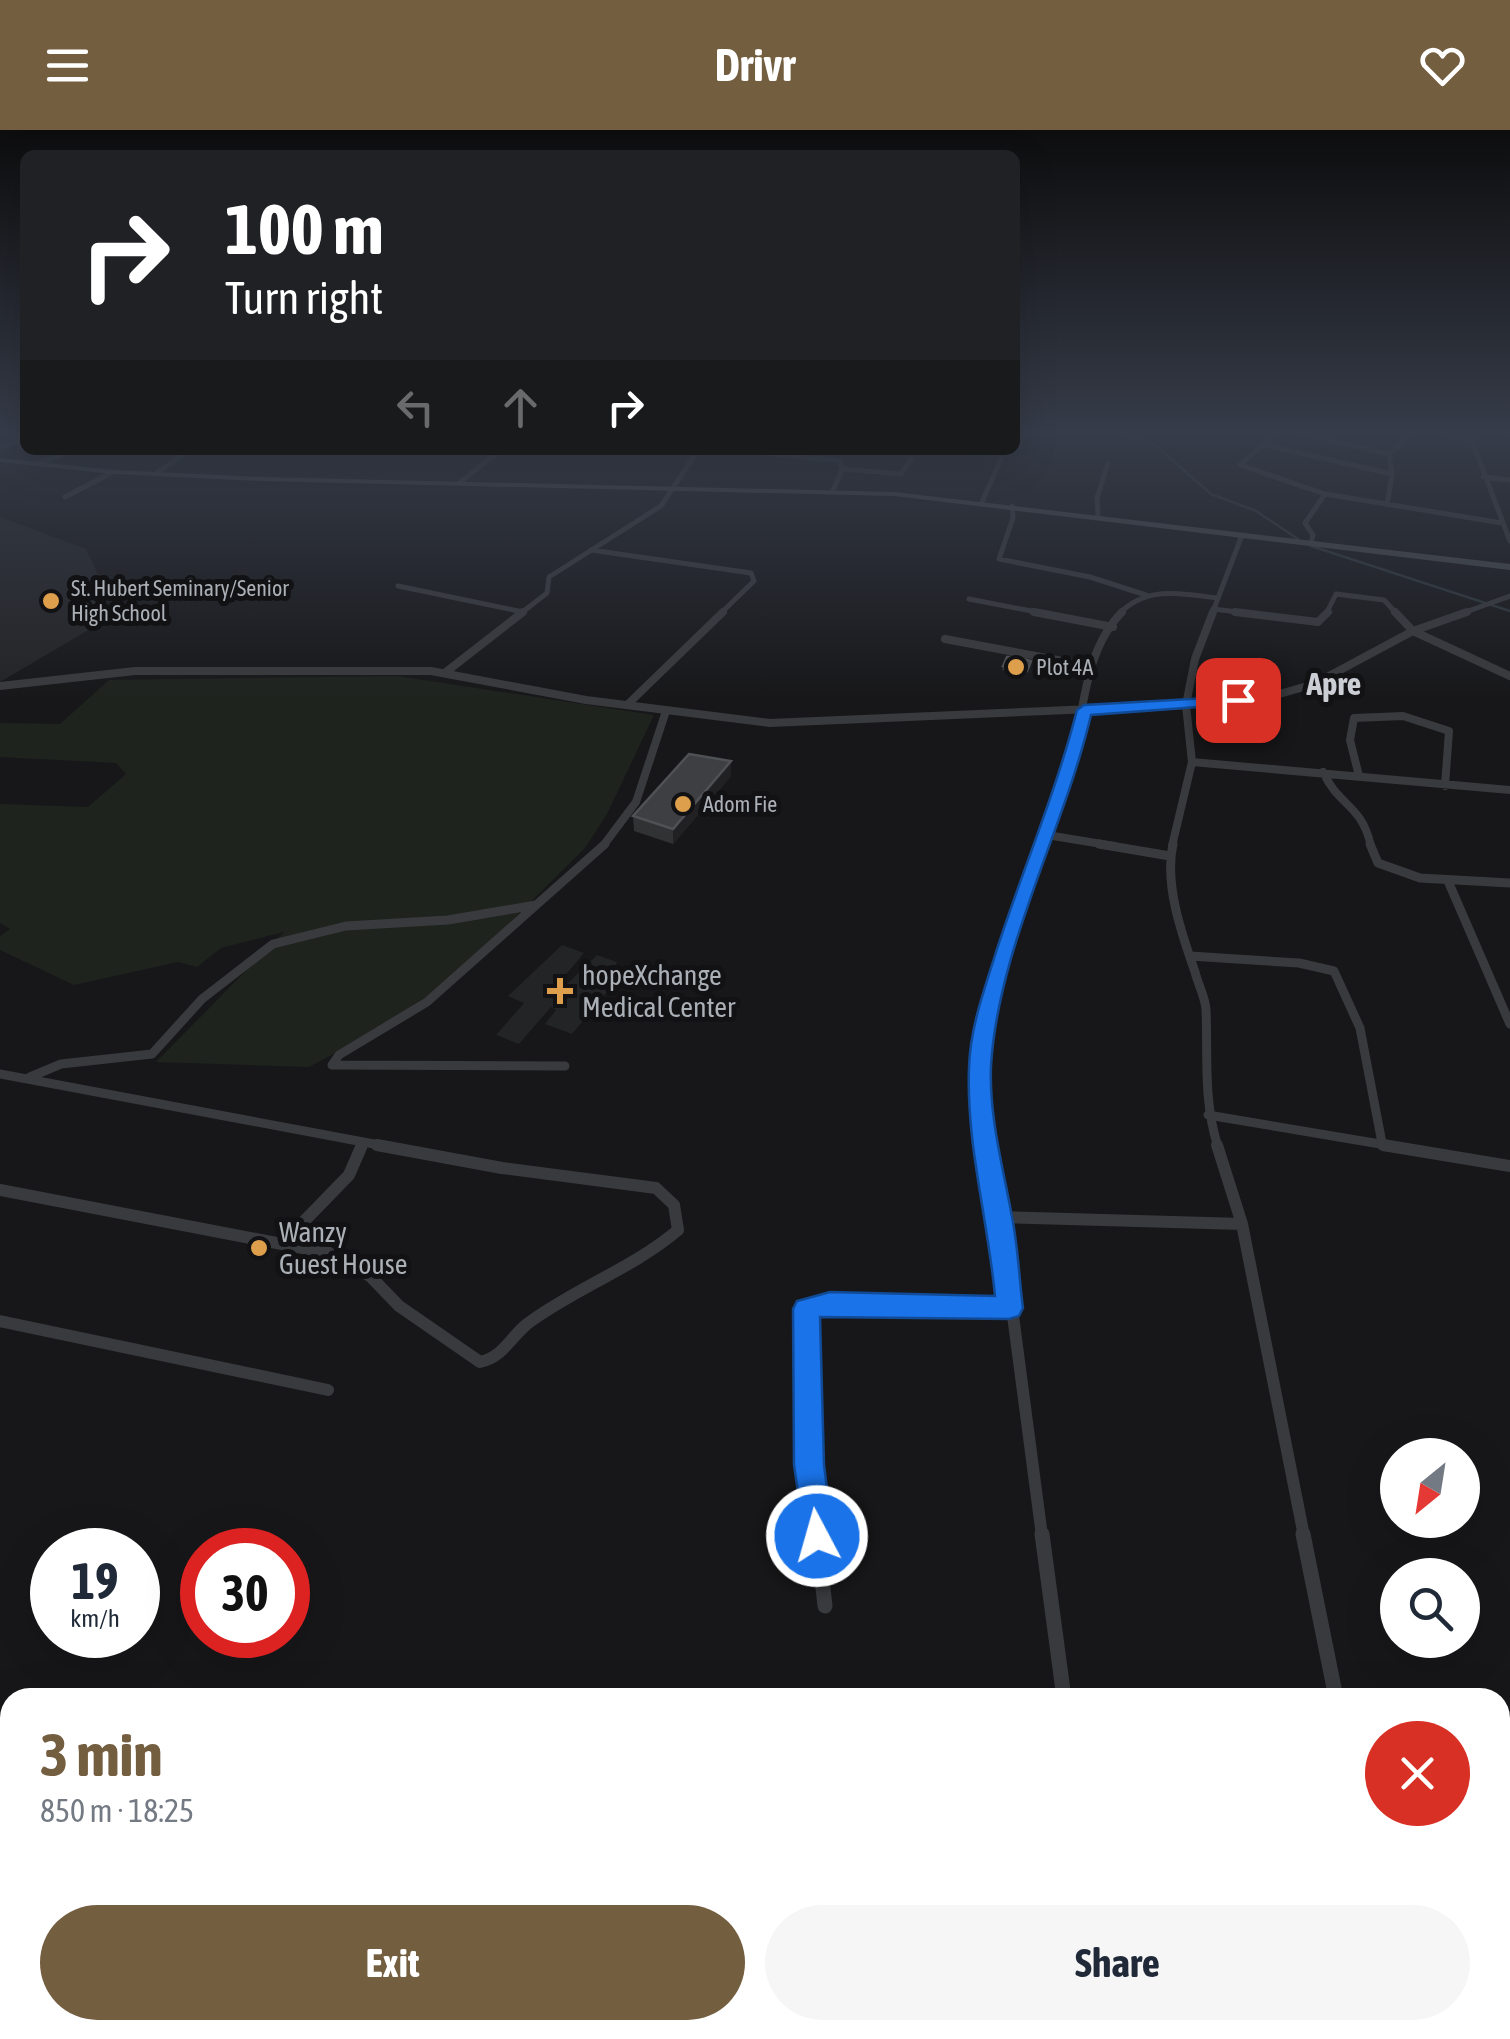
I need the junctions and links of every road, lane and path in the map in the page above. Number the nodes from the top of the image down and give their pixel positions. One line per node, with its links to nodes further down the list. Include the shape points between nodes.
1 (634, 523): 9 (street)
2 (1011, 523): 12 (street, via 999,558)
3 (1152, 523): 6 (street)
4 (1304, 523): 8 (street)
5 (1502, 523): 7 (street)
6 (1242, 535): 8 (street); 14 (street)
7 (1510, 541)
8 (1311, 543): 10 (street)
9 (592, 550): 17 (street, via 550,577 547,594); 25 (street, via 740,570 754,581)
10 (1510, 567)
11 (398, 586): 17 (street)
12 (1148, 595): 14 (street); 18 (street, via 1123,608)
13 (1510, 596): 19 (street)
14 (1216, 598): 16 (street)
15 (969, 600): 18 (street)
16 (1213, 609): 19 (street, via 1318,622 1332,596 1345,595 1384,600); 26 (street)
17 (522, 612): 22 (street)
18 (1113, 626): 21 (street)
19 (1413, 631): 23 (street); 26 (street, via 1314,684)
20 (945, 639): 21 (street)
21 (1090, 666): 27 (street)
22 (446, 672): 24 (street, via 135,671); 25 (street)
23 (1510, 676)
24 (0, 686)
25 (627, 705): 28 (street)
26 (1186, 705): 27 (street); 29 (street)
27 (1084, 710): 28 (street, via 797,724); 34 (street)
28 (666, 711): 38 (street, via 626,818)
29 (1192, 762): 30 (street); 35 (street)
30 (1322, 772): 31 (street); 36 (street, via 1331,794 1363,818 1378,862 1388,870)
31 (1359, 776): 32 (street); 32 (street, via 1349,730 1354,718 1378,716 1449,731)
32 (1445, 786): 33 (street)
33 (1510, 790)
34 (1047, 834): 35 (street); 49 (street, via 989,1006 980,1068 987,1163)
35 (1170, 856): 39 (street)
36 (1448, 880): 37 (street); 40 (street)
37 (1510, 884)
38 (538, 905): 41 (street, via 427,1002 332,1065); 43 (street, via 346,926 273,944 202,999 152,1054 61,1064)
39 (1190, 956): 44 (street, via 1206,1007); 46 (street, via 1300,963 1334,972 1360,1028)
40 (1510, 1024)
41 (565, 1066)
42 (0, 1074): 43 (street)
43 (29, 1077): 45 (street)
44 (1208, 1115): 46 (street); 50 (street)
45 (363, 1142): 51 (street, via 349,1174); 51 (street, via 656,1188 675,1203 678,1230 638,1262 524,1326 502,1355 480,1362 399,1306 349,1261)
46 (1382, 1143): 47 (street)
47 (1510, 1166)
48 (0, 1190): 51 (street)
49 (1000, 1217): 50 (street); 52 (street)
50 (1242, 1224): 57 (street)
51 (282, 1244)
52 (1009, 1308): 55 (street, via 830,1303 806,1309 809,1465); 56 (street)
53 (0, 1321): 54 (street)
54 (328, 1390)
55 (825, 1606)
56 (1063, 1688)
57 (1334, 1688)

